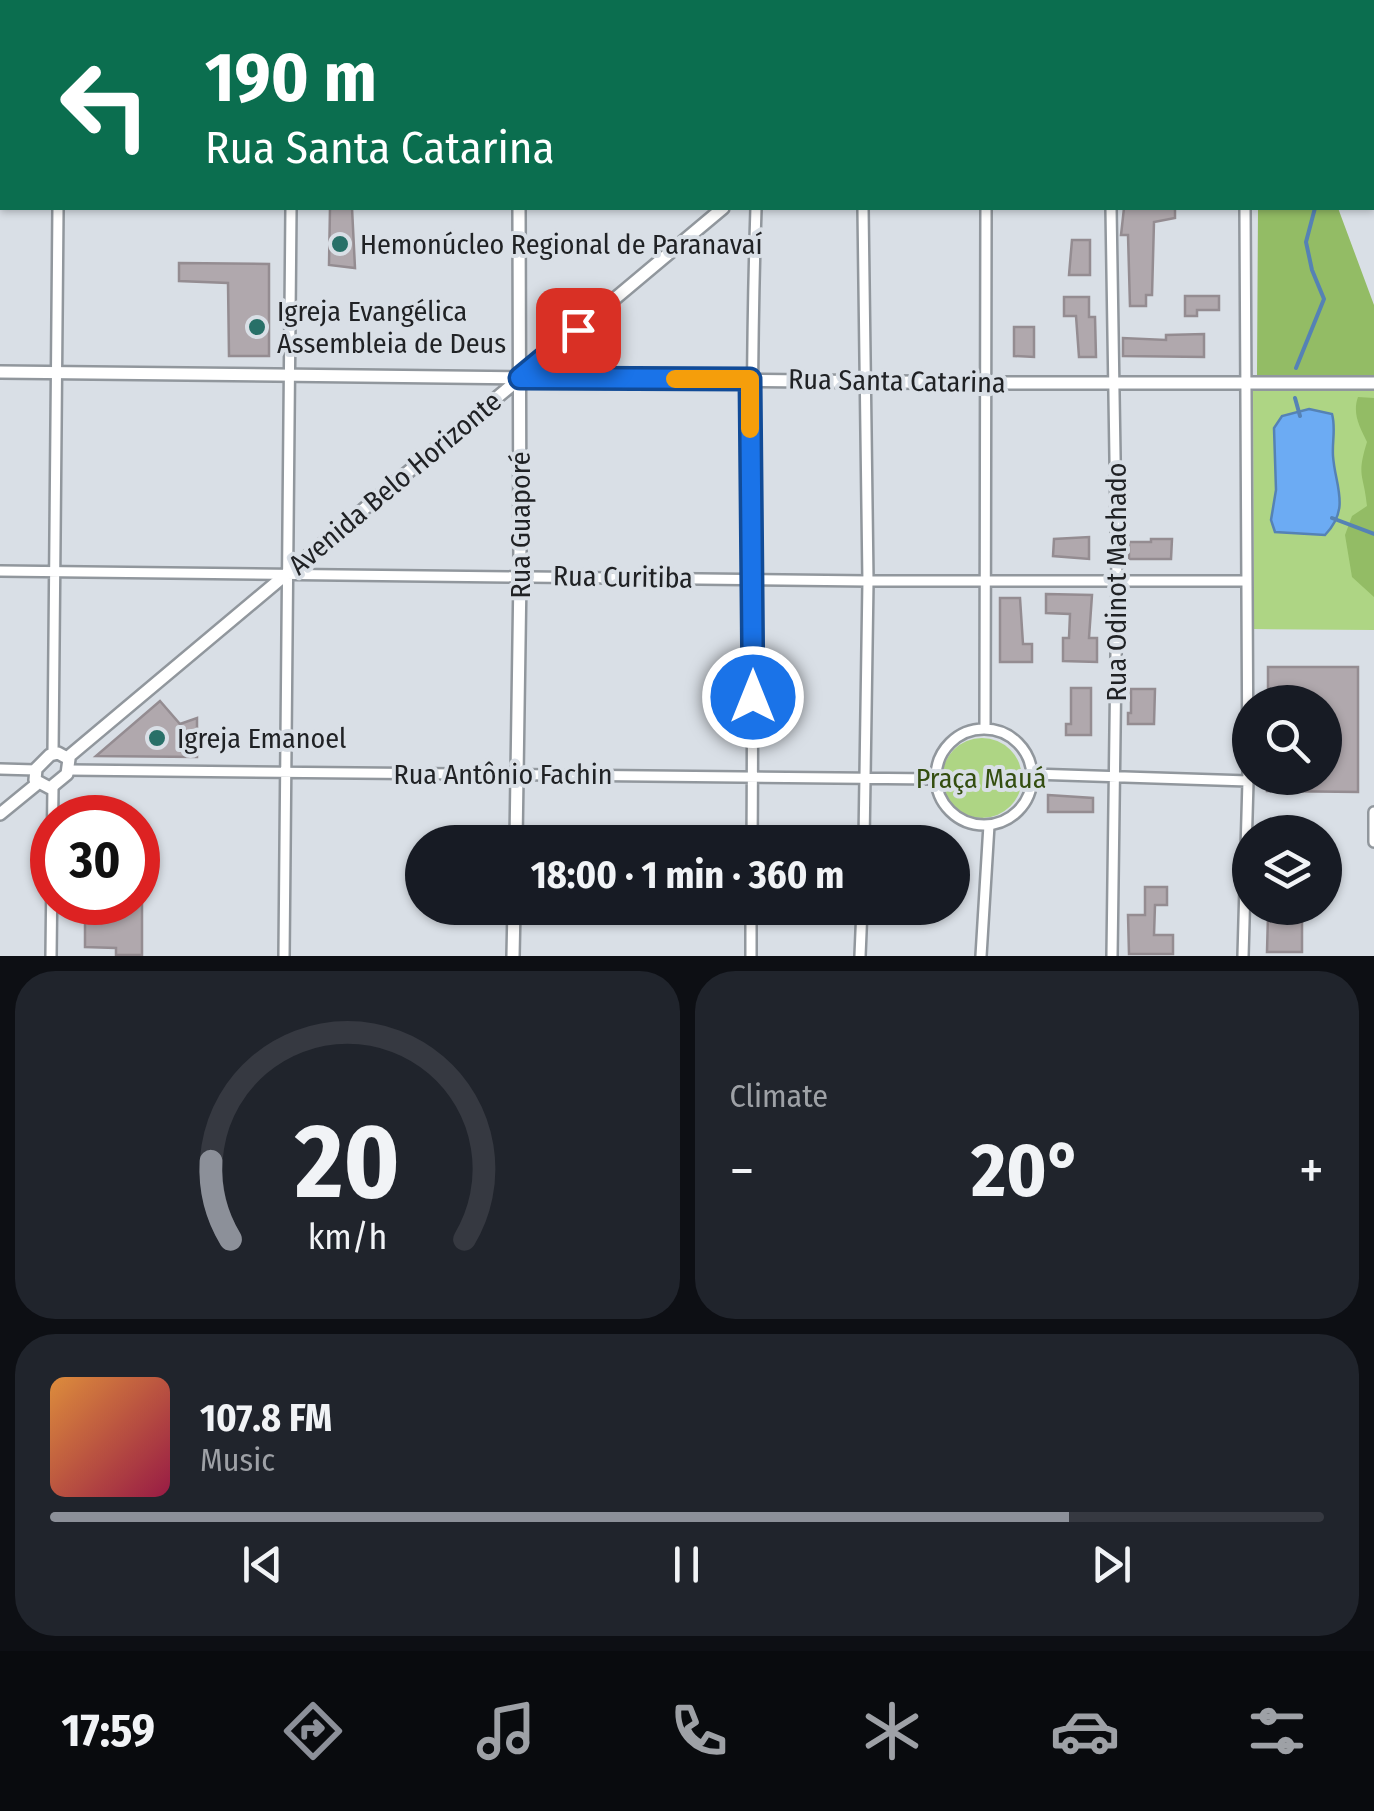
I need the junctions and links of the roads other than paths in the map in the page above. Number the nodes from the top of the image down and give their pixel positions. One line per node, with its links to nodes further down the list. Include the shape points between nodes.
1 (58, 210): 11 (street)
2 (291, 210): 12 (street)
3 (520, 210): 13 (street, Rua Guaporé)
4 (721, 210): 13 (street, Avenida Belo Horizonte)
5 (756, 210): 14 (street)
6 (863, 210): 15 (street)
7 (986, 210): 18 (street)
8 (1111, 210): 16 (street, Rua Odinot Machado)
9 (1245, 210): 17 (street)
10 (0, 372): 11 (street, Rua Santa Catarina)
11 (55, 372): 12 (street, Rua Santa Catarina); 21 (street)
12 (288, 375): 13 (street, Rua Santa Catarina); 22 (street)
13 (520, 378): 14 (street, Rua Santa Catarina); 22 (street, Avenida Belo Horizonte); 23 (street, Rua Guaporé)
14 (750, 379): 15 (street, Rua Santa Catarina); 24 (street)
15 (866, 380): 18 (street, Rua Santa Catarina); 27 (street)
16 (1116, 381): 17 (street, Rua Santa Catarina); 18 (street, Rua Santa Catarina); 26 (street, Rua Odinot Machado)
17 (1246, 381): 19 (street, Rua Santa Catarina); 28 (street)
18 (987, 383): 25 (street)
19 (1374, 383)
20 (0, 571): 21 (street, Rua Curitiba)
21 (55, 571): 22 (street, Rua Curitiba); 31 (street)
22 (289, 572): 23 (street, Rua Curitiba); 32 (street, Avenida Belo Horizonte); 34 (street)
23 (520, 575): 24 (street, Rua Curitiba); 35 (street, Rua Guaporé)
24 (754, 578): 27 (street, Rua Curitiba); 38 (street)
25 (987, 580): 26 (street, Rua Curitiba); 27 (street, Rua Curitiba); 30 (street)
26 (1117, 580): 28 (street, Rua Curitiba); 40 (street, Rua Odinot Machado)
27 (868, 581): 41 (street)
28 (1246, 581): 29 (street)
29 (1247, 685)
30 (985, 729): 36 (street, via 1012,738); 39 (street, via 950,743)
31 (52, 754): 32 (street); 37 (street)
32 (69, 764): 34 (street, Rua Antônio Fachin); 43 (street, Avenida Belo Horizonte)
33 (0, 770): 37 (street)
34 (286, 772): 35 (street, Rua Antônio Fachin); 56 (street)
35 (518, 774): 38 (street, Rua Antônio Fachin); 47 (street, Rua Guaporé)
36 (1032, 774): 40 (street); 50 (street, via 1021,808)
37 (36, 776): 43 (street); 46 (street)
38 (752, 776): 41 (street, Rua Antônio Fachin); 48 (street)
39 (936, 778): 41 (street, Rua Antônio Fachin); 50 (street, via 939,794 958,818)
40 (1115, 778): 42 (street); 61 (street, Rua Odinot Machado)
41 (867, 779): 49 (street)
42 (1232, 781)
43 (52, 786): 55 (street)
44 (1248, 795): 62 (street)
45 (1374, 812): 51 (street)
46 (0, 814)
47 (516, 825)
48 (752, 825)
49 (865, 825)
50 (989, 825): 60 (street)
51 (1374, 842)
52 (514, 925): 57 (street)
53 (751, 925): 58 (street)
54 (861, 925): 59 (street)
55 (51, 956)
56 (284, 956)
57 (513, 956)
58 (751, 956)
59 (860, 956)
60 (981, 956)
61 (1112, 956)
62 (1243, 956)

